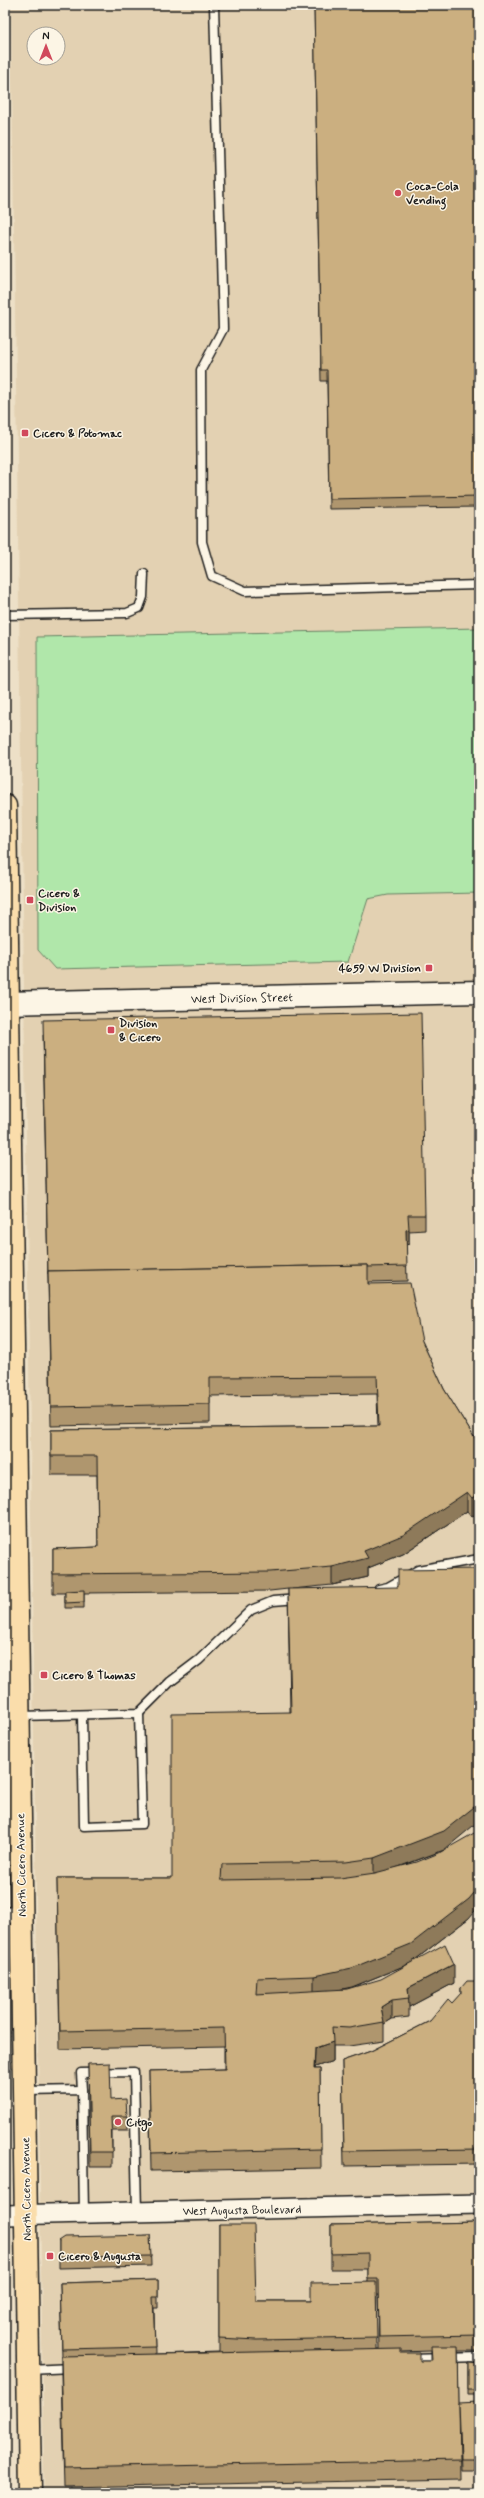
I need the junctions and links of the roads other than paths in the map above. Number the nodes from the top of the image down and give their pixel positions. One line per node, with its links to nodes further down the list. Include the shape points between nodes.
1 (214, 5): 3 (lane, via 223,329 201,370 202,542 212,576 245,591)
2 (144, 574): 4 (lane, via 144,597 139,608 127,612)
3 (479, 585)
4 (5, 615)
5 (5, 806): 7 (main road, North Cicero Avenue)
6 (479, 992): 7 (main road, West Division Street)
7 (7, 1003): 8 (main road, North Cicero Avenue)
8 (7, 1074): 9 (main road, North Cicero Avenue)
9 (8, 1229): 10 (main road, North Cicero Avenue)
10 (9, 1309): 14 (main road, North Cicero Avenue)
11 (479, 1559): 12 (lane, via 418,1570 388,1587)
12 (369, 1591)
13 (304, 1599): 15 (lane, via 273,1601 251,1610)
14 (11, 1612): 17 (main road, North Cicero Avenue)
15 (139, 1713): 16 (lane); 16 (lane, via 142,1824 84,1826)
16 (82, 1715): 17 (lane)
17 (19, 1716): 18 (main road, North Cicero Avenue)
18 (14, 1915): 20 (main road, North Cicero Avenue)
19 (82, 2090): 20 (lane); 22 (lane, via 81,2073 134,2072); 23 (lane)
20 (24, 2091): 24 (main road, North Cicero Avenue)
21 (479, 2204): 22 (street, West Augusta Boulevard)
22 (137, 2212): 23 (street, West Augusta Boulevard)
23 (84, 2213): 24 (street, West Augusta Boulevard)
24 (16, 2214): 28 (main road, North Cicero Avenue)
25 (479, 2357): 26 (lane)
26 (400, 2359)
27 (82, 2368): 28 (lane)
28 (28, 2370): 29 (main road, North Cicero Avenue)
29 (30, 2493)

